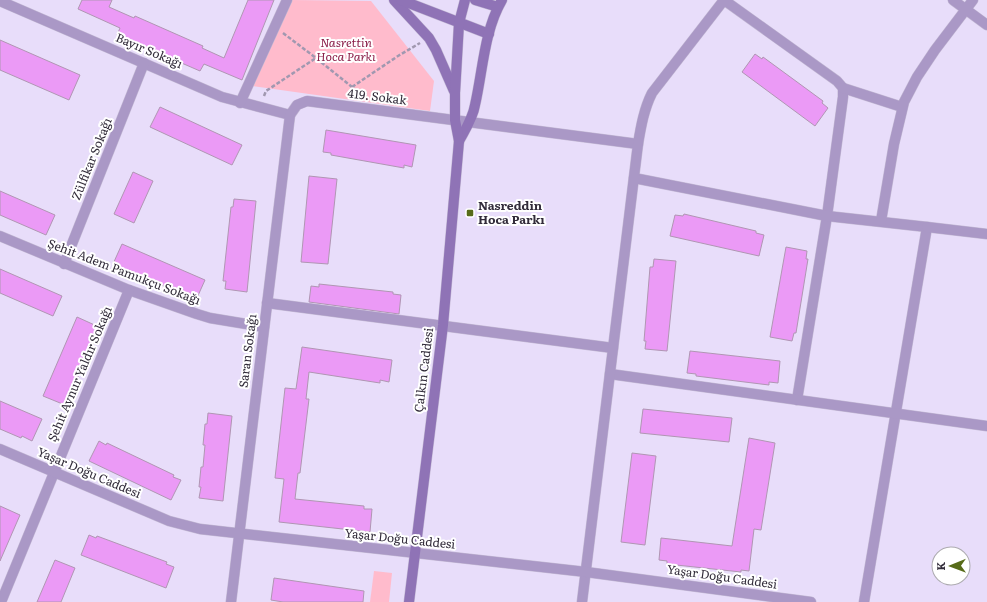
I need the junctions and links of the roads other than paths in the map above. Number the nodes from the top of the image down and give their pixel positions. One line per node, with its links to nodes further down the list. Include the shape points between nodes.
1 (287, 0): 18 (street)
2 (394, 0): 17 (main road, Çalkın Caddesi, via 429,38)
3 (401, 0): 12 (main road)
4 (465, 0): 12 (main road, Çalkın Caddesi)
5 (476, 0): 10 (main road)
6 (724, 0): 16 (street, via 837,81); 25 (street, via 652,93 645,109)
7 (953, 0): 11 (street)
8 (973, 0): 11 (street)
9 (0, 1): 15 (street, Bayır Sokağı)
10 (500, 4): 14 (main road, Çalkın Caddesi)
11 (966, 9): 13 (street); 20 (street, via 917,77)
12 (459, 23): 14 (main road); 17 (main road, Çalkın Caddesi)
13 (987, 25)
14 (489, 34): 23 (main road, Çalkın Caddesi, via 475,106)
15 (144, 63): 18 (street, Bayır Sokağı, via 222,97); 32 (street, Zülfikar Sokağı)
16 (843, 88): 20 (street); 27 (street)
17 (455, 93): 22 (main road, Çalkın Caddesi)
18 (240, 102): 21 (street, Bayır Sokağı)
19 (297, 105): 21 (street, Saran Sokağı); 22 (street, 419. Sokak, via 307,101)
20 (902, 107): 28 (street)
21 (290, 115): 34 (street, Saran Sokağı)
22 (455, 120): 23 (street, 419. Sokak); 24 (main road, Çalkın Caddesi)
23 (469, 122): 24 (main road, Çalkın Caddesi); 25 (street, 419. Sokak)
24 (459, 141): 35 (main road, Çalkın Caddesi)
25 (638, 144): 26 (street)
26 (634, 178): 27 (street); 37 (street)
27 (827, 216): 28 (street); 39 (street)
28 (881, 222): 29 (street)
29 (927, 227): 30 (street); 40 (street)
30 (987, 234)
31 (0, 236): 32 (street, Şehit Adem Pamukçu Sokağı)
32 (64, 264): 33 (street, Şehit Adem Pamukçu Sokağı)
33 (129, 290): 36 (street, Şehit Adem Pamukçu Sokağı, via 197,314); 43 (street, Şehit Aynur Yaldır Sokağı)
34 (267, 303): 35 (street); 36 (street, Saran Sokağı)
35 (443, 325): 37 (street); 45 (main road, Çalkın Caddesi)
36 (264, 327): 44 (street, Saran Sokağı)
37 (613, 348): 38 (street)
38 (610, 374): 39 (street); 46 (street)
39 (797, 400): 40 (street)
40 (896, 413): 41 (street); 53 (street)
41 (987, 426)
42 (0, 449): 43 (street, Yaşar Doğu Caddesi)
43 (53, 472): 44 (street, Yaşar Doğu Caddesi, via 184,526); 48 (street, Şehit Aynur Yaldır Sokağı)
44 (239, 535): 45 (street, Yaşar Doğu Caddesi); 49 (street, Saran Sokağı)
45 (414, 554): 46 (street, Yaşar Doğu Caddesi); 50 (main road, Çalkın Caddesi)
46 (586, 572): 47 (street, Yaşar Doğu Caddesi); 51 (street)
47 (767, 599): 52 (street, Yaşar Doğu Caddesi)
48 (0, 602)
49 (231, 602)
50 (409, 602)
51 (582, 602)
52 (811, 602)
53 (864, 602)

